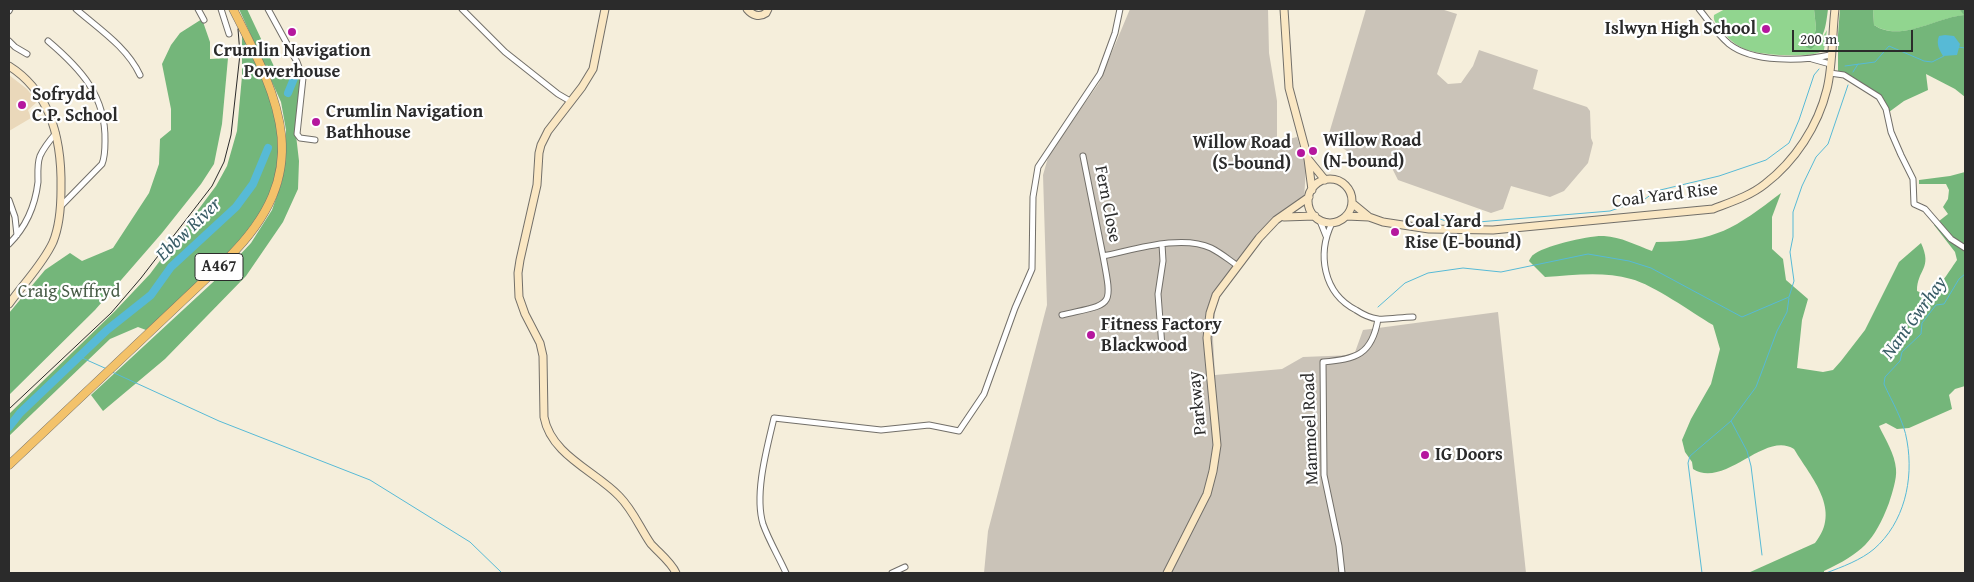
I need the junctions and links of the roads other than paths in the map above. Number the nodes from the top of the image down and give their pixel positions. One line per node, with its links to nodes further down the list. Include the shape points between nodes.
1 (76, 9): 24 (street, via 124,51)
2 (198, 9): 14 (street)
3 (221, 9): 15 (street)
4 (233, 9): 58 (main road, A467, via 270,84 281,132 281,168 267,209 253,232 228,258)
5 (268, 9): 27 (street, via 303,78 297,134 300,138)
6 (462, 9): 25 (street, via 506,52)
7 (604, 9): 25 (main road, via 593,69)
8 (747, 9): 9 (main road, via 759,16)
9 (768, 9)
10 (1120, 9): 62 (street, via 1100,74 1038,167 1032,269 1014,308 984,394 959,431 930,425 881,430 774,418 760,498 763,524)
11 (1284, 9): 31 (main road, via 1289,88)
12 (1699, 9): 20 (street, via 1722,37 1740,51 1760,57)
13 (1835, 9): 19 (main road, Coal Yard Rise)
14 (204, 20)
15 (229, 34)
16 (9, 41): 18 (street)
17 (48, 41): 35 (street, via 65,55 91,86 103,117 104,158 100,169)
18 (27, 54)
19 (1830, 55): 20 (street); 21 (main road, Coal Yard Rise)
20 (1812, 58): 21 (street)
21 (1830, 64): 23 (main road, Coal Yard Rise)
22 (9, 66): 26 (main road, via 36,92)
23 (1830, 73): 41 (main road, Coal Yard Rise, via 1816,121 1785,167 1764,185 1713,209 1493,230 1429,229 1383,222); 50 (street, via 1844,75 1879,97 1913,179 1914,204 1925,209 1951,239)
24 (140, 75)
25 (570, 101): 60 (main road, via 541,145 518,274 522,306 543,356 544,421 568,455 626,503 652,544)
26 (56, 133): 28 (street); 29 (main road)
27 (316, 140)
28 (45, 147): 29 (street); 44 (street, via 38,164 36,194)
29 (60, 150): 33 (main road)
30 (1083, 156): 51 (street, Fern Close)
31 (1308, 159): 32 (main road); 34 (main road)
32 (1325, 180): 34 (main road); 37 (main road, via 1343,184 1350,192)
33 (61, 189): 35 (street); 38 (main road)
34 (1310, 194): 39 (main road, Parkway); 42 (main road, via 1311,211)
35 (72, 196): 38 (street)
36 (9, 200): 43 (street)
37 (1352, 203): 40 (main road); 41 (main road, Coal Yard Rise)
38 (61, 206): 53 (main road, via 52,244)
39 (1284, 216): 42 (main road); 52 (main road, Parkway, via 1259,238)
40 (1346, 216): 41 (main road, Coal Yard Rise); 45 (main road)
41 (1370, 216)
42 (1318, 218): 45 (main road); 47 (street)
43 (16, 220): 44 (street); 46 (street)
44 (27, 221): 46 (street)
45 (1332, 223): 47 (street)
46 (17, 235): 48 (street)
47 (1326, 236): 56 (street, via 1326,277 1344,304)
48 (9, 244)
49 (1162, 244): 51 (street, Fern Close); 52 (street, Fern Close, via 1183,242 1211,248); 57 (street, via 1158,294)
50 (1965, 248)
51 (1103, 256): 54 (street, Fern Close, via 1110,292 1107,300 1098,307)
52 (1238, 266): 64 (main road, Parkway, via 1216,295 1210,314 1208,352 1217,445 1213,471 1207,494)
53 (9, 304)
54 (1062, 315)
55 (1413, 317): 56 (street)
56 (1378, 319): 65 (street, Manmoel Road, via 1375,337 1362,353 1323,362 1324,475)
57 (1162, 347)
58 (9, 465)
59 (905, 567): 63 (street)
60 (676, 573): 61 (street)
61 (680, 573)
62 (786, 573)
63 (892, 573)
64 (1167, 573)
65 (1342, 573)

